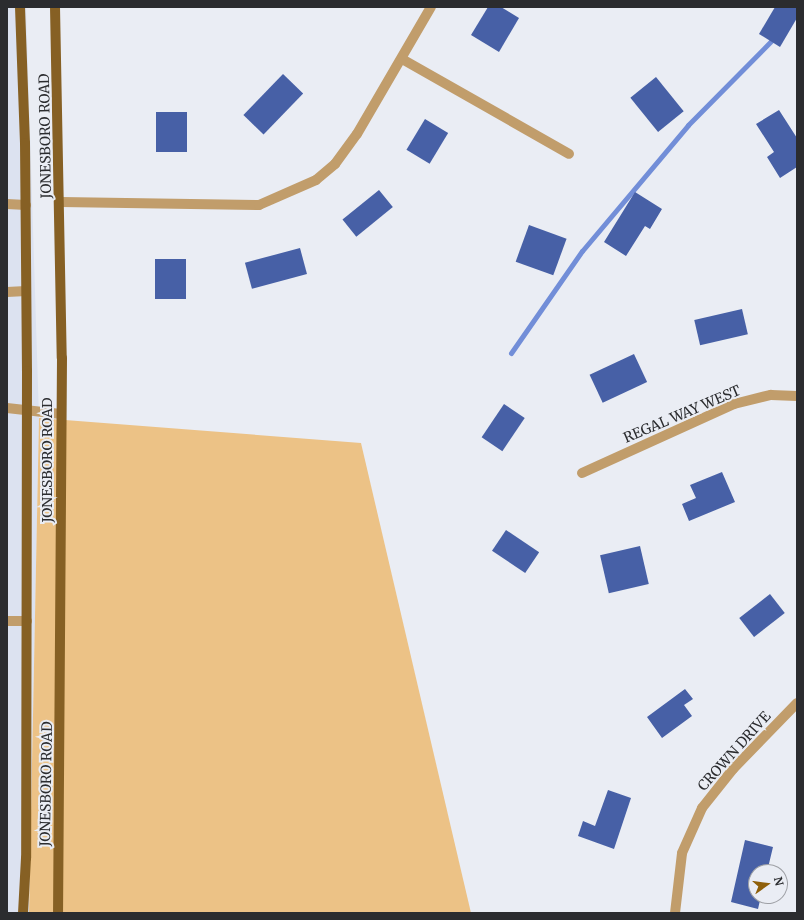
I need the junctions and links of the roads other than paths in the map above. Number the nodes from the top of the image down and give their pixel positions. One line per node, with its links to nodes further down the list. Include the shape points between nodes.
1 (20, 7): 8 (main road, JONESBORO ROAD)
2 (55, 7): 6 (main road, JONESBORO ROAD)
3 (431, 7): 4 (street)
4 (402, 59): 5 (street); 6 (street, via 357,134 335,164 316,180 282,198 259,205)
5 (570, 154)
6 (61, 202): 14 (main road, JONESBORO ROAD)
7 (7, 204): 8 (street)
8 (26, 205): 9 (main road, JONESBORO ROAD)
9 (26, 291): 10 (street); 13 (main road, JONESBORO ROAD)
10 (7, 292)
11 (797, 396): 15 (street, REGAL WAY WEST, via 771,395 734,404)
12 (7, 408): 13 (street)
13 (27, 410): 14 (street); 16 (main road, JONESBORO ROAD)
14 (61, 414): 20 (main road, JONESBORO ROAD, via 61,807)
15 (582, 473)
16 (27, 620): 17 (street); 19 (main road, JONESBORO ROAD, via 26,858)
17 (7, 621)
18 (797, 703): 21 (street, CROWN DRIVE, via 733,769 702,808 682,853)
19 (23, 913)
20 (58, 913)
21 (675, 913)

